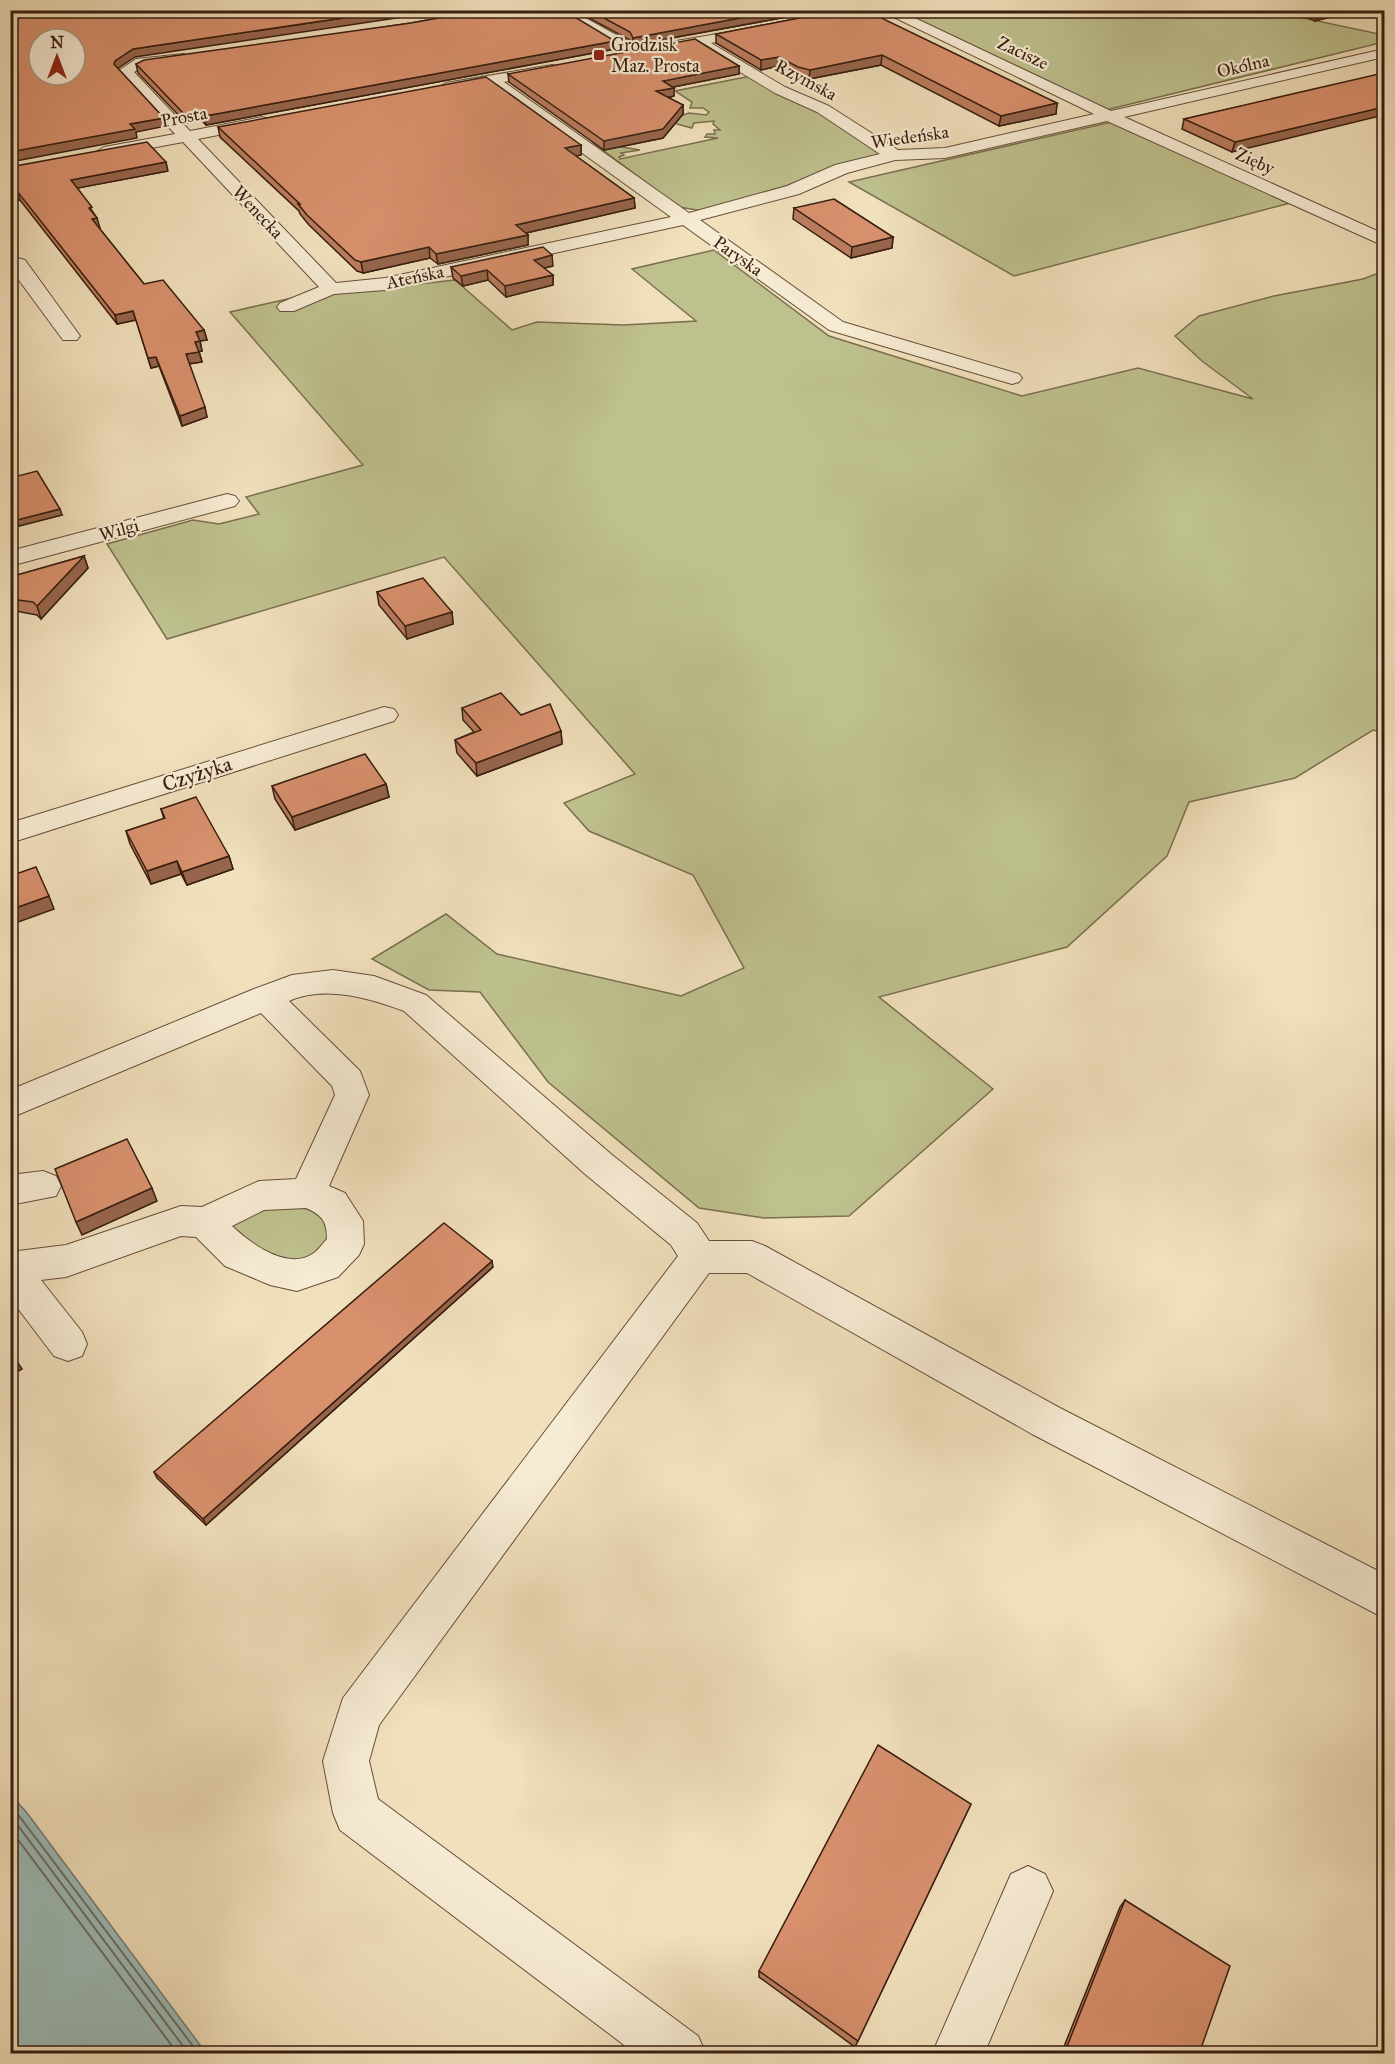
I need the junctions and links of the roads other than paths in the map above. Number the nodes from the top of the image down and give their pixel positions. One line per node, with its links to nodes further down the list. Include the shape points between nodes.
1 (886, 10): 12 (street, Zacisze)
2 (580, 19): 5 (street)
3 (777, 26): 4 (street)
4 (698, 41): 5 (street); 16 (street, Rzymska, via 780,90 823,109)
5 (631, 53): 8 (street)
6 (1384, 53): 12 (street, Okólna)
7 (195, 54): 14 (street, Wenecka, via 141,62 125,71)
8 (612, 57)
9 (567, 66): 10 (street)
10 (491, 80): 11 (street); 17 (street, Paryska)
11 (432, 90)
12 (1110, 116): 16 (street, Wiedeńska, via 945,153); 18 (street, Zięby)
13 (279, 119): 14 (street, Prosta)
14 (185, 136): 15 (street, Prosta); 20 (street, Wenecka)
15 (86, 155)
16 (895, 155): 17 (street, Wiedeńska, via 841,169 794,190)
17 (685, 219): 20 (street, Ateńska, via 385,284); 23 (street, Paryska, via 836,326)
18 (1384, 241)
19 (10, 261): 22 (street, via 18,264)
20 (331, 289): 21 (street, Ateńska)
21 (287, 306)
22 (70, 336)
23 (1012, 378)
24 (227, 501): 25 (street, Wilgi)
25 (10, 559)
26 (384, 715): 27 (street, Czyżyka)
27 (10, 833)
28 (265, 996): 29 (street); 30 (street, via 348,1080 352,1095); 32 (street, via 292,987 333,982 374,988 415,1003 684,1234)
29 (10, 1105)
30 (308, 1193): 31 (street, via 258,1196); 31 (street, via 332,1203 345,1221 346,1244 325,1266 297,1275 238,1255)
31 (205, 1222): 33 (street, via 181,1221 66,1261)
32 (699, 1257): 35 (street, via 752,1257 1046,1421); 37 (street, via 359,1714 346,1761 357,1813)
33 (11, 1268): 34 (street)
34 (68, 1344)
35 (1384, 1597)
36 (1028, 1891): 38 (street)
37 (680, 2054)
38 (957, 2054)

